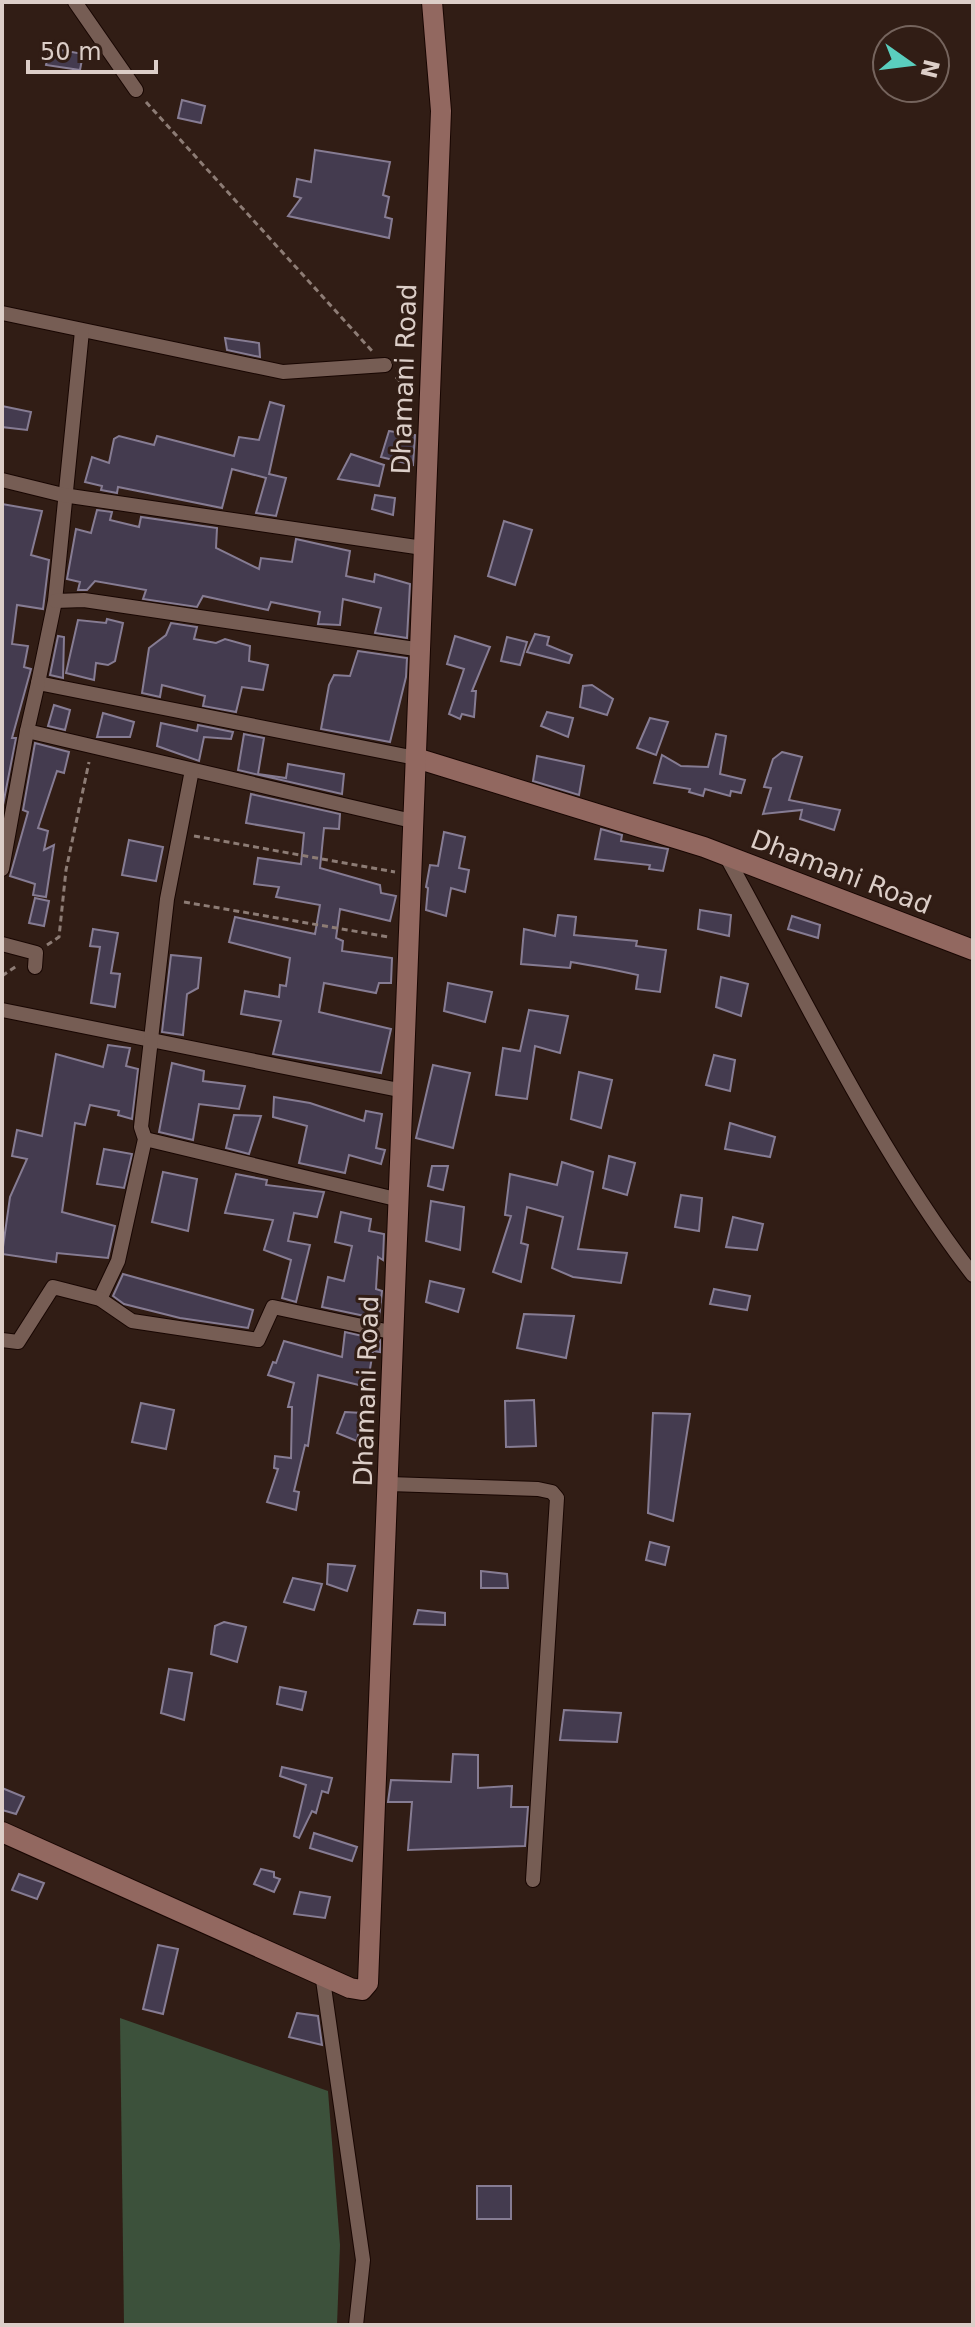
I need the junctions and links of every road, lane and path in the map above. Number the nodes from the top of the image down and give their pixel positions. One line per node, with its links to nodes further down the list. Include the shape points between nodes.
1 (75, 2): 3 (street)
2 (432, 2): 7 (main road, Dhamani Road, via 441,111)
3 (136, 90): 6 (path)
4 (2, 313): 5 (street)
5 (82, 331): 6 (street, via 283,372); 9 (street)
6 (385, 365): 7 (path)
7 (428, 413): 10 (main road, Dhamani Road)
8 (2, 480): 9 (street)
9 (63, 495): 10 (street); 11 (street)
10 (423, 548): 12 (main road, Dhamani Road)
11 (55, 601): 12 (street, via 84,600); 13 (street)
12 (422, 650): 16 (main road, Dhamani Road)
13 (38, 683): 14 (street); 16 (street)
14 (27, 731): 15 (street); 21 (street)
15 (93, 747): 17 (street); 27 (path, via 79,797 59,937)
16 (416, 758): 18 (main road, Dhamani Road); 20 (main road, Dhamani Road)
17 (192, 770): 18 (street); 19 (street)
18 (412, 821): 22 (main road, Dhamani Road)
19 (180, 834): 22 (path); 23 (street)
20 (726, 856): 26 (main road, Dhamani Road); 34 (street, via 874,1122)
21 (2, 869)
22 (411, 875): 24 (main road, Dhamani Road)
23 (167, 899): 24 (path); 30 (street)
24 (409, 940): 31 (main road, Dhamani Road)
25 (2, 944): 27 (street)
26 (973, 950)
27 (35, 960): 28 (path)
28 (2, 976)
29 (2, 1010): 30 (street)
30 (152, 1040): 31 (street); 32 (street, via 141,1127)
31 (404, 1091): 33 (main road, Dhamani Road)
32 (145, 1139): 33 (street); 35 (street, via 118,1261)
33 (400, 1200): 36 (main road, Dhamani Road)
34 (973, 1275)
35 (100, 1299): 36 (street, via 132,1321 258,1340 273,1307); 37 (street, via 53,1287 18,1342)
36 (395, 1333): 38 (main road, Dhamani Road)
37 (2, 1340)
38 (389, 1484): 40 (street, via 538,1489 557,1498); 41 (main road, Dhamani Road, via 369,1977 365,1988 356,1990)
39 (2, 1832): 41 (main road)
40 (533, 1880)
41 (326, 1975): 42 (street, via 363,2260)
42 (356, 2325)

